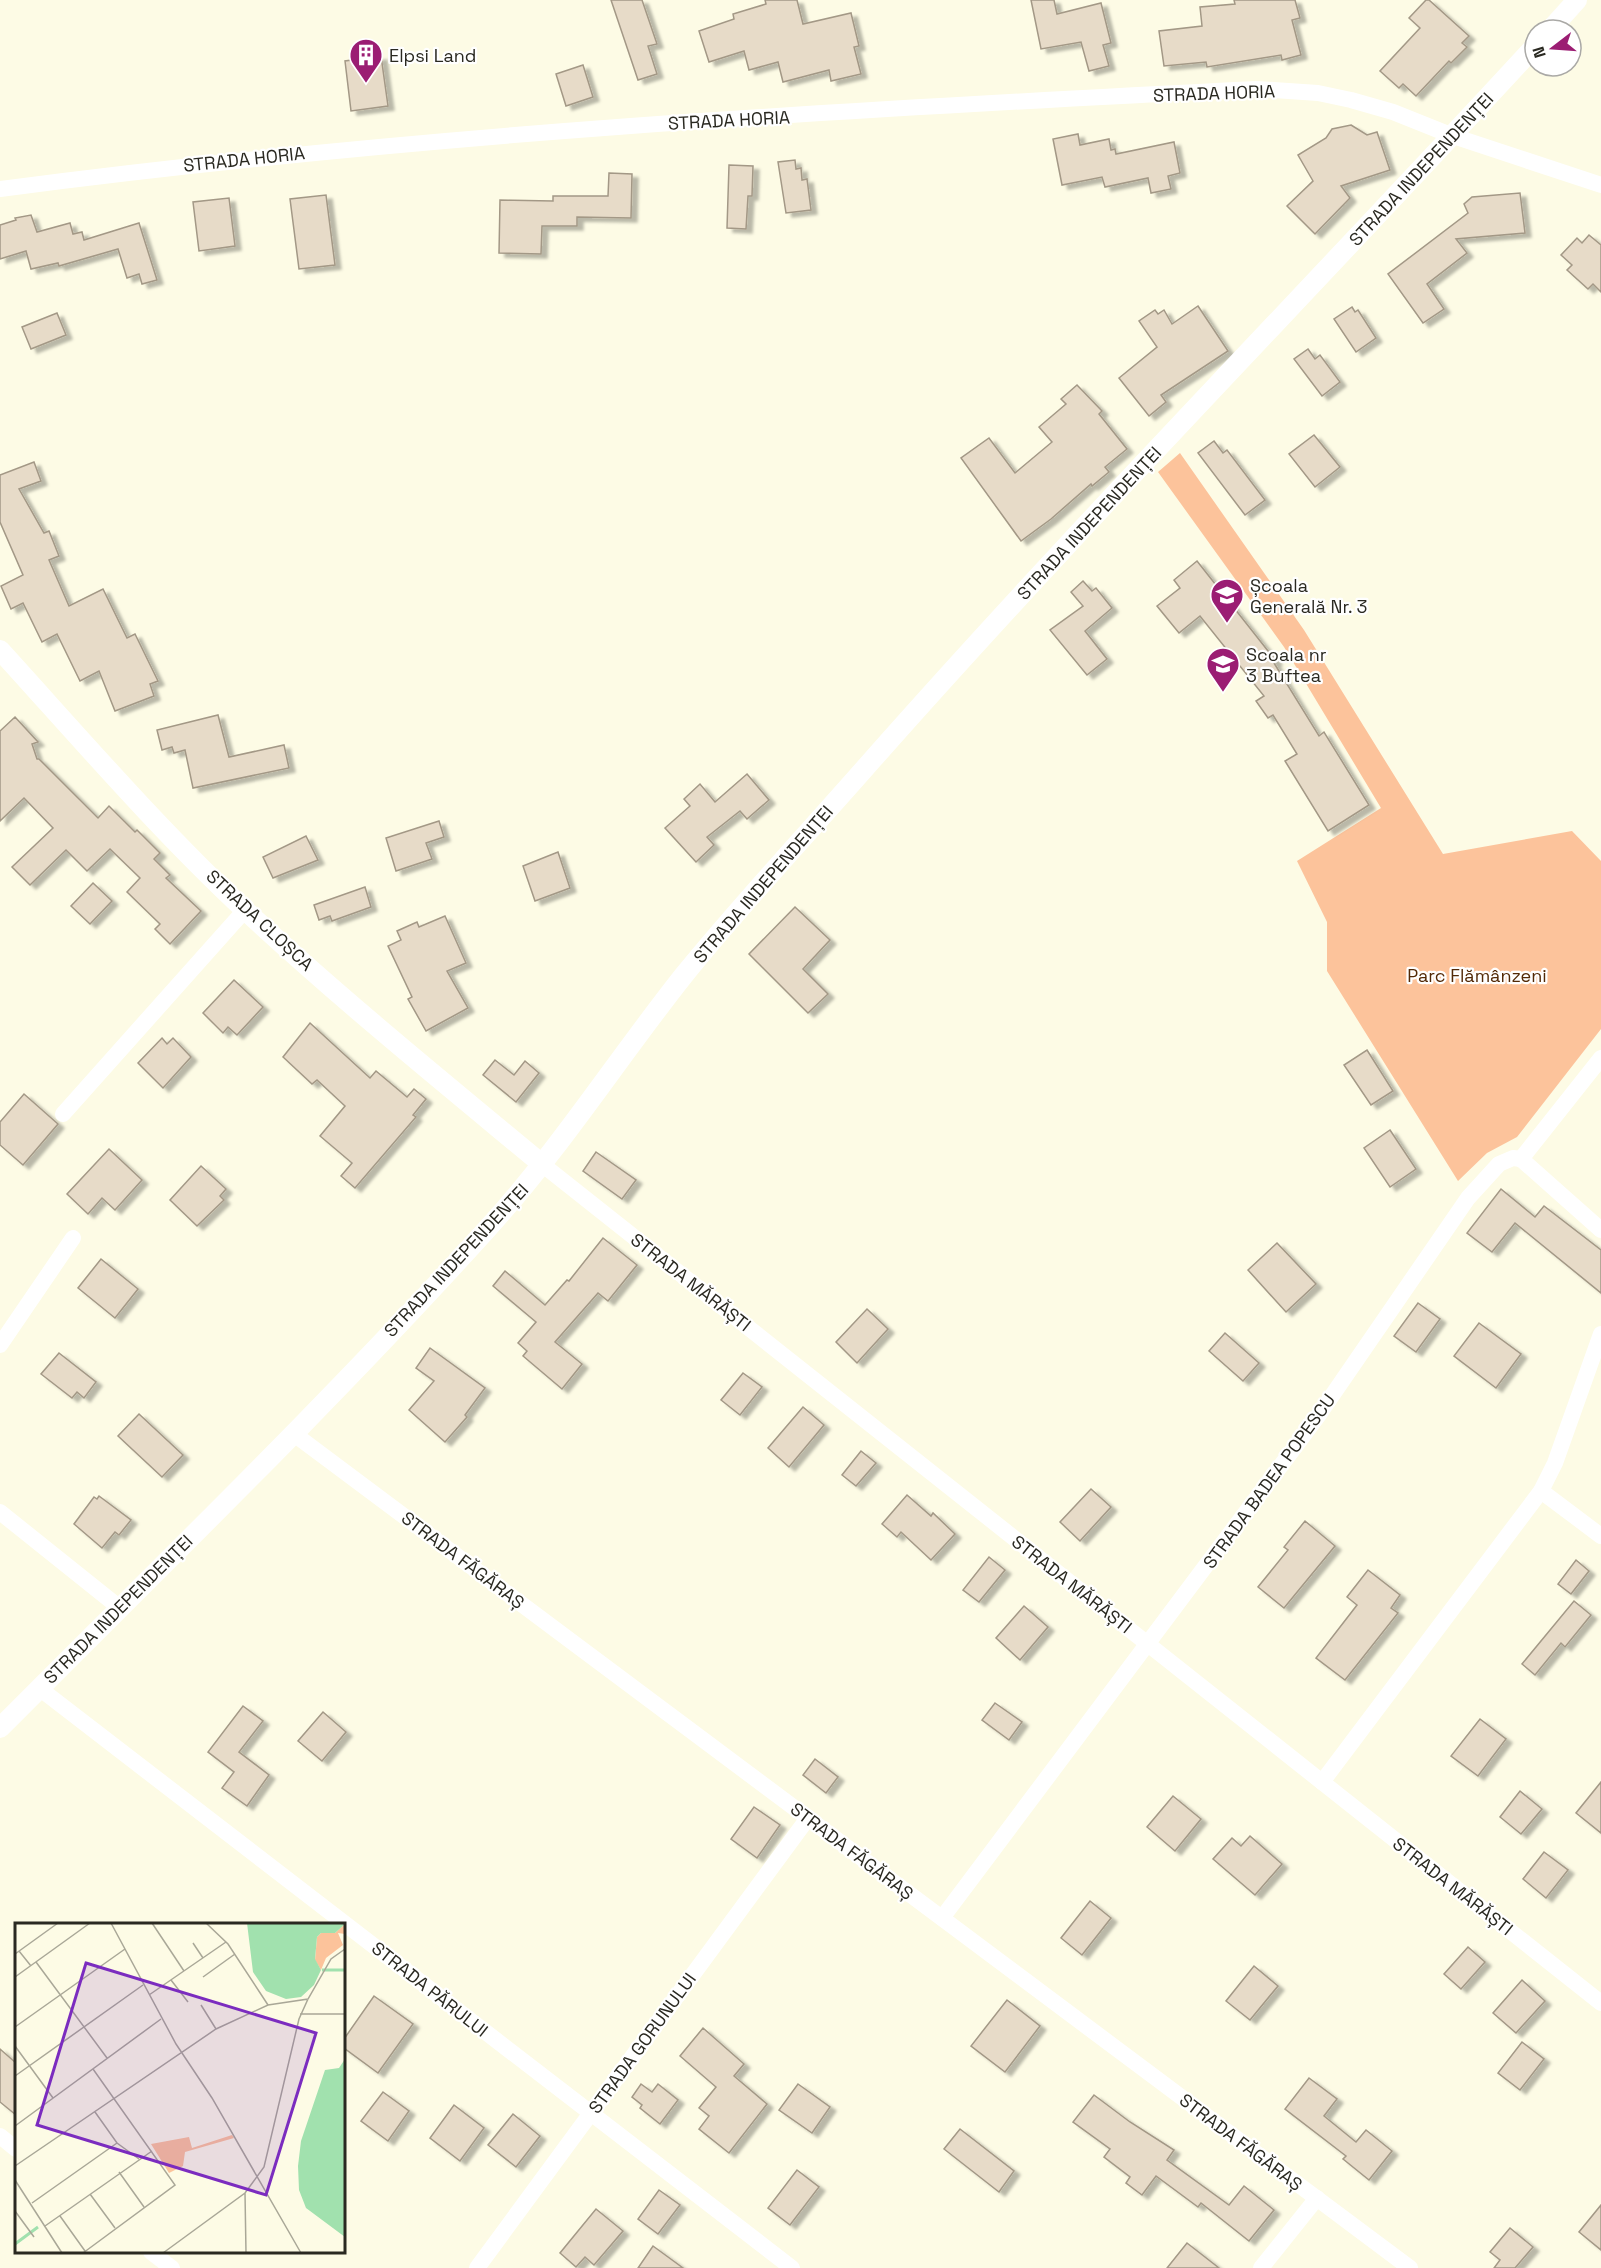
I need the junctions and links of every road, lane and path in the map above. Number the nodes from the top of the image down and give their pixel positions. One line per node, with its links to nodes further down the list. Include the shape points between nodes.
1 (1577, 0): 2 (street)
2 (1561, 18)
3 (1523, 59): 4 (street, STRADA INDEPENDENȚEI)
4 (1453, 136): 5 (street, STRADA HORIA); 6 (street, STRADA HORIA, via 1351,100 1257,89 499,136 177,166); 12 (street, STRADA INDEPENDENȚEI, via 1086,524 862,772 687,971)
5 (1601, 185)
6 (0, 189)
7 (0, 650): 8 (street, STRADA CLOȘCA)
8 (245, 910): 10 (street); 12 (street, STRADA CLOȘCA)
9 (1601, 1058): 11 (street)
10 (63, 1114)
11 (1521, 1159): 13 (street); 22 (street, STRADA BADEA POPESCU, via 1506,1159 1499,1164 1468,1198 1318,1416)
12 (543, 1165): 17 (street, STRADA INDEPENDENȚEI); 22 (street, STRADA MĂRĂȘTI)
13 (1601, 1230)
14 (73, 1238): 16 (street)
15 (1601, 1334): 18 (street, via 1556,1463)
16 (0, 1345)
17 (294, 1434): 21 (street, STRADA INDEPENDENȚEI); 26 (street, STRADA FĂGĂRAȘ)
18 (1541, 1491): 20 (street); 25 (street)
19 (0, 1512): 21 (street)
20 (1601, 1536)
21 (120, 1608): 23 (street, STRADA INDEPENDENȚEI)
22 (1148, 1644): 25 (street, STRADA MĂRĂȘTI); 27 (street, STRADA BADEA POPESCU)
23 (39, 1688): 24 (street, STRADA INDEPENDENȚEI); 28 (street, STRADA PĂRULUI)
24 (0, 1728)
25 (1322, 1782): 30 (street, STRADA MĂRĂȘTI)
26 (808, 1818): 27 (street, STRADA FĂGĂRAȘ); 31 (street, STRADA GORUNULUI)
27 (942, 1918): 34 (street, STRADA FĂGĂRAȘ)
28 (344, 1923)
29 (345, 1924): 31 (street, STRADA PĂRULUI)
30 (1601, 2003)
31 (590, 2113): 37 (street, STRADA GORUNULUI); 38 (street, STRADA PĂRULUI)
32 (0, 2136): 33 (street)
33 (15, 2148)
34 (1317, 2198): 39 (street); 40 (street, STRADA FĂGĂRAȘ)
35 (152, 2253): 36 (street)
36 (172, 2268)
37 (477, 2268)
38 (792, 2268)
39 (1261, 2268)
40 (1410, 2268)

